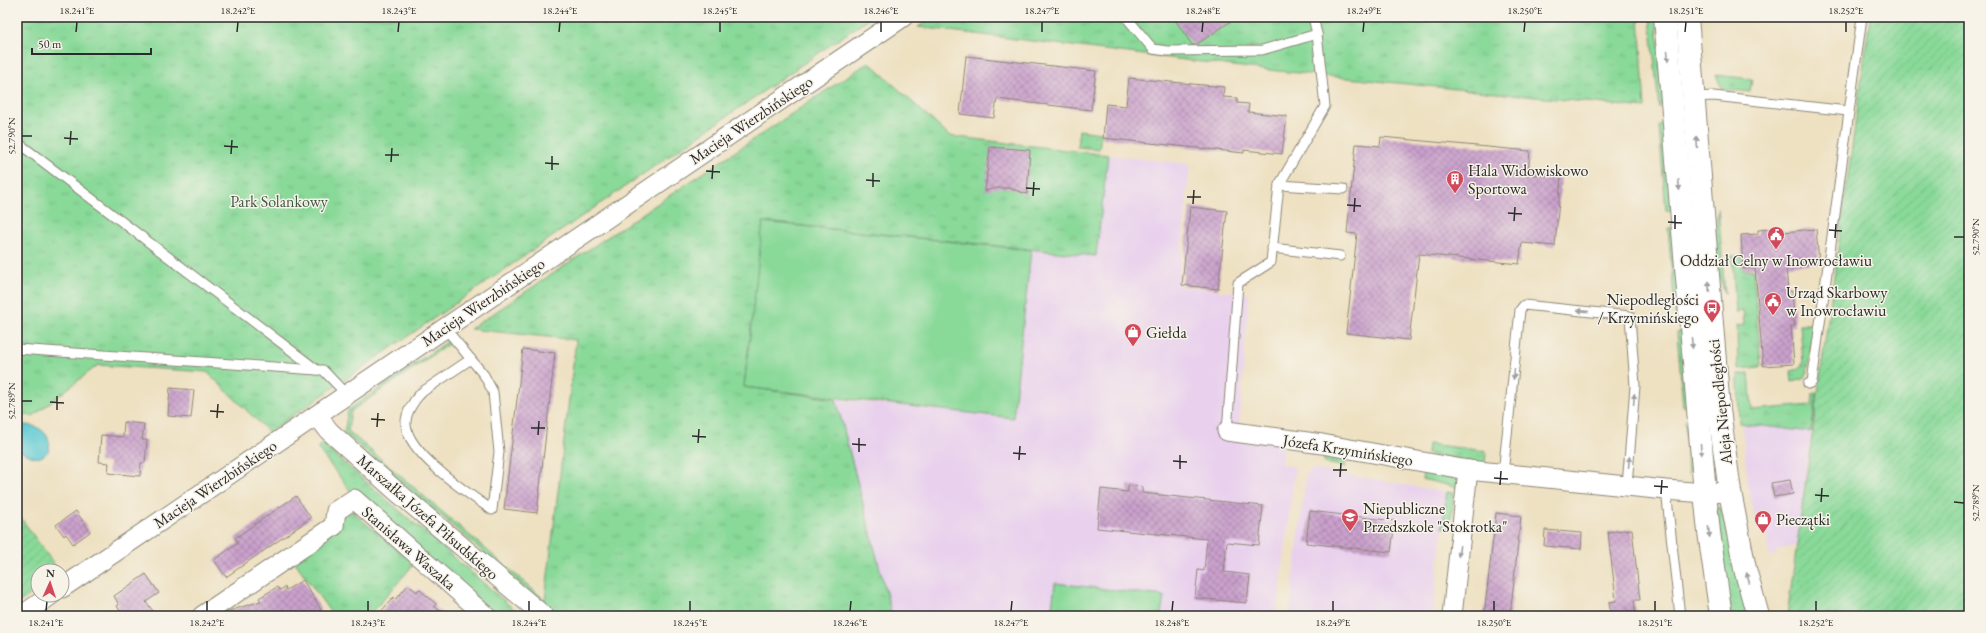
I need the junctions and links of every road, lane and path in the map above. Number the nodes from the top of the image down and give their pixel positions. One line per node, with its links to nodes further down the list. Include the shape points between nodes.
1 (904, 17): 15 (street, Macieja Wierzbińskiego)
2 (1126, 17): 7 (lane, via 1153,49 1167,51 1262,50)
3 (1313, 17): 7 (lane)
4 (1665, 17): 28 (street, Aleja Niepodległości, one-way to 28)
5 (1687, 17): 8 (street, Aleja Niepodległości)
6 (1862, 17): 9 (lane)
7 (1318, 34): 11 (lane, via 1325,106)
8 (1694, 97): 9 (lane, via 1714,96); 27 (street, Aleja Niepodległości, one-way to 8, via 1719,410)
9 (1848, 111): 19 (lane, via 1812,382)
10 (17, 142): 18 (lane)
11 (1279, 185): 12 (lane); 13 (lane)
12 (1344, 189)
13 (1272, 248): 14 (lane); 22 (lane, via 1271,262 1238,283)
14 (1340, 256)
15 (445, 328): 17 (lane); 20 (street, Macieja Wierzbińskiego)
16 (17, 349): 18 (lane)
17 (471, 360): 17 (lane, via 488,380 493,392 499,452 492,510 462,489 421,454 409,437 406,427 410,408 422,392)
18 (317, 370): 20 (lane, via 323,370)
19 (1808, 384)
20 (347, 395): 21 (street, Macieja Wierzbińskiego)
21 (317, 415): 29 (street, Macieja Wierzbińskiego); 34 (street, Marszałka Józefa Piłsudskiego, via 329,431 395,490)
22 (1227, 431): 23 (street, Józefa Krzymińskiego, via 1322,444)
23 (1468, 470): 24 (street, Józefa Krzymińskiego); 35 (street, one-way to 35)
24 (1504, 474): 25 (street, Józefa Krzymińskiego); 25 (lane, one-way to 24, via 1635,386 1630,316 1524,305 1520,310)
25 (1627, 486): 26 (street, Józefa Krzymińskiego)
26 (1666, 490): 28 (street, Józefa Krzymińskiego); 36 (lane)
27 (1730, 492): 28 (street, Józefa Krzymińskiego); 38 (street, Aleja Niepodległości, one-way to 27, via 1745,569)
28 (1705, 493): 37 (street, Aleja Niepodległości, one-way to 37, via 1708,532)
29 (70, 583)
30 (40, 603): 31 (street)
31 (21, 616)
32 (202, 616): 33 (street, Stanisława Waszaka, via 334,526 336,511 354,499)
33 (486, 616)
34 (544, 616)
35 (1452, 616)
36 (1680, 616)
37 (1721, 616)
38 (1758, 616)

